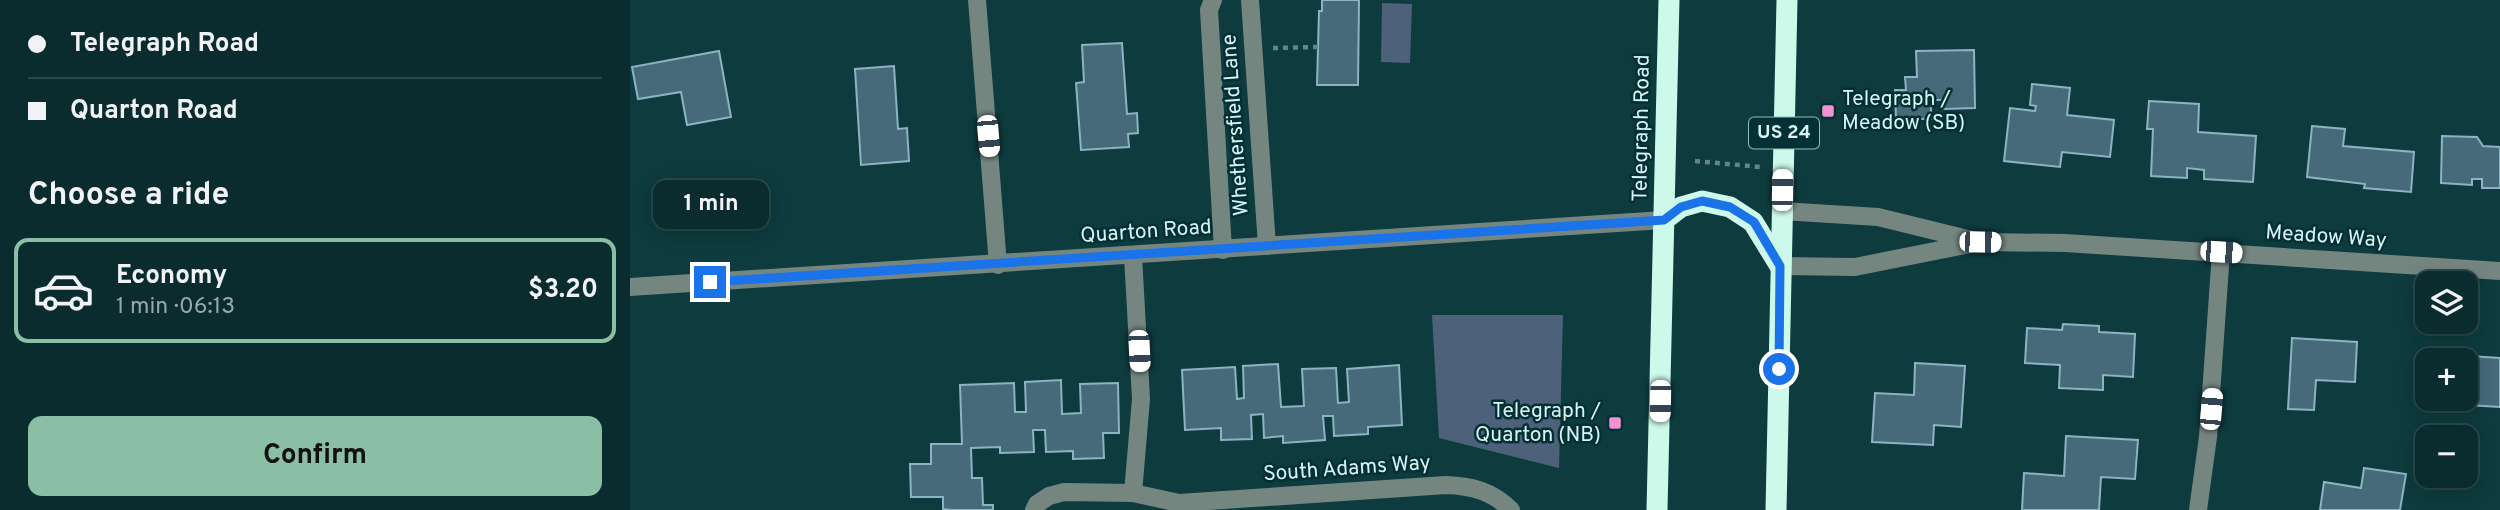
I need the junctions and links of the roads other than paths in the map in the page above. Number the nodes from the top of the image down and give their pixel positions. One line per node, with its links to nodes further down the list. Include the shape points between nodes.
1 (977, 0): 13 (street)
2 (1213, 0): 10 (street, Whethersfield Lane, via 1209,10)
3 (1250, 0): 9 (street, Whethersfield Lane)
4 (1670, 0): 7 (highway, Telegraph Road)
5 (1787, 0): 6 (highway, US 24)
6 (1782, 211): 8 (street, Meadow Way, via 1878,217); 14 (highway, US 24)
7 (1664, 220): 9 (street, Quarton Road); 14 (highway, via 1681,207 1702,201 1730,207 1754,222); 21 (highway, Telegraph Road)
8 (1980, 242): 11 (street, Meadow Way); 14 (street, Meadow Way, via 1855,267)
9 (1267, 246): 10 (street, Quarton Road)
10 (1223, 250): 12 (street, Quarton Road)
11 (2221, 252): 15 (street, Meadow Way); 23 (street)
12 (1133, 256): 13 (street, Quarton Road); 17 (street, via 1141,399)
13 (998, 265): 16 (street, Quarton Road)
14 (1780, 266): 22 (highway, US 24)
15 (2500, 271)
16 (630, 287)
17 (1133, 492): 18 (street, South Adams Way); 19 (street, South Adams Way, via 1064,492 1049,496)
18 (1173, 506): 20 (street, South Adams Way, via 1446,485 1468,486 1494,495)
19 (1034, 510)
20 (1511, 510)
21 (1657, 510)
22 (1776, 510)
23 (2198, 510)

